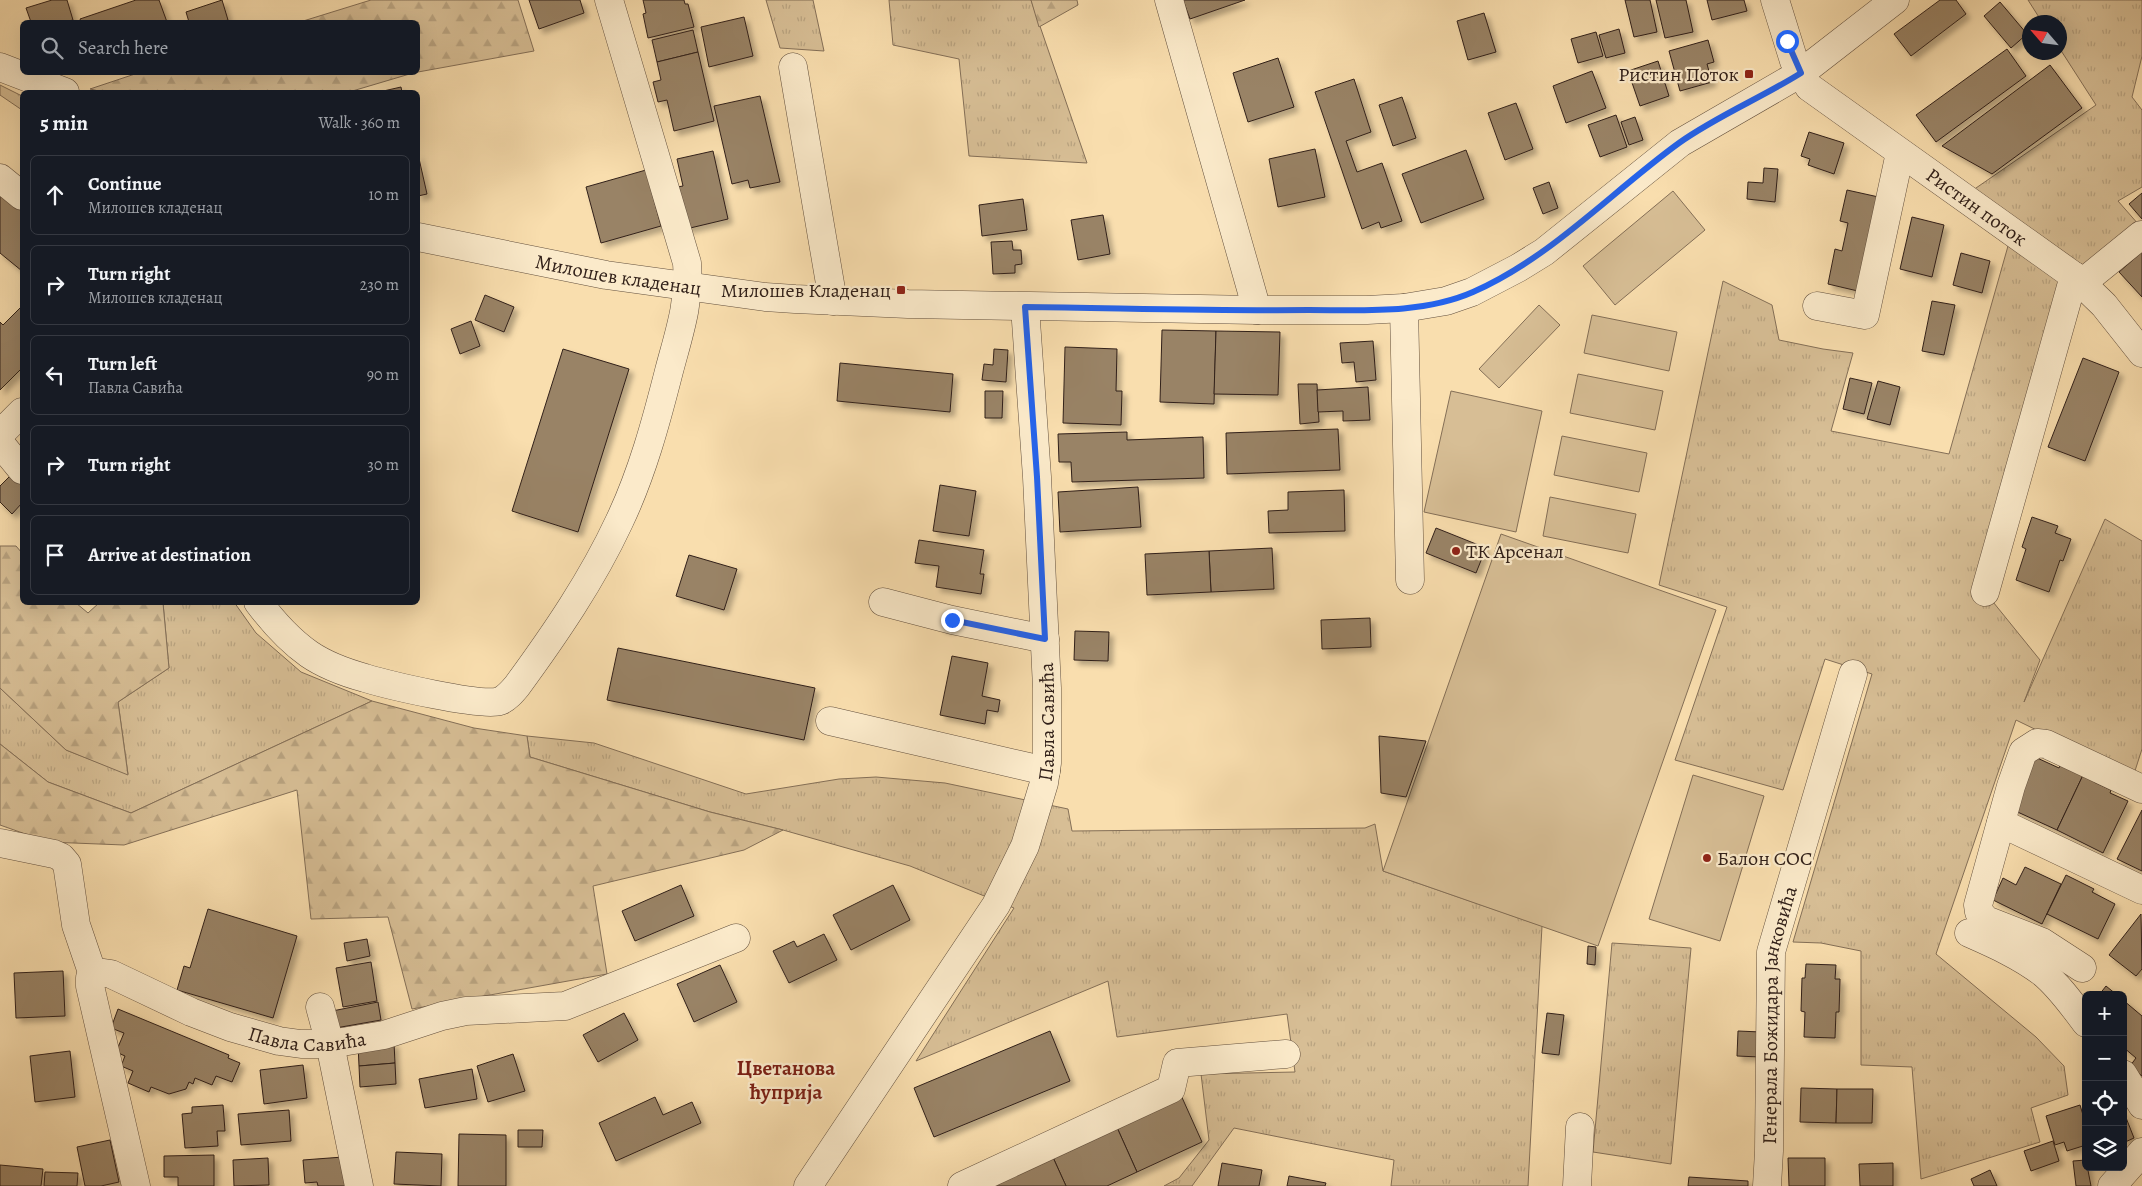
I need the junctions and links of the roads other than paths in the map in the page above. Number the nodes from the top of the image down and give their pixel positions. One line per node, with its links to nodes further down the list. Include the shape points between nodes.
1 (610, 0): 17 (street, via 687,263)
2 (1169, 0): 22 (street)
3 (1775, 0): 7 (street)
4 (1896, 0): 7 (street, Милошев кладенац)
5 (0, 67): 8 (street)
6 (793, 67): 18 (street)
7 (1801, 73): 11 (street, Ристин поток, via 1809,87 1820,96); 21 (street, Милошев кладенац, via 1680,143 1544,252 1518,268 1472,292 1446,301)
8 (20, 75)
9 (21, 75): 10 (street)
10 (60, 90)
11 (1900, 153): 16 (street, Ристин поток); 19 (street, via 1865,315)
12 (0, 178): 13 (street)
13 (20, 194)
14 (2141, 235): 16 (street)
15 (420, 238): 17 (street, Милошев кладенац, via 586,272)
16 (2078, 280): 23 (street, Ристин поток, via 2104,305); 29 (street)
17 (689, 287): 18 (street, Милошев кладенац, via 765,297); 31 (street, via 653,434 620,520 597,567 538,658 508,697 489,703 365,678 309,654 278,628)
18 (833, 301): 20 (street, Милошев кладенац)
19 (1817, 306)
20 (1025, 307): 22 (street, Милошев кладенац); 32 (street, Павла Савића)
21 (1404, 308): 22 (street, Милошев кладенац); 28 (street)
22 (1258, 310)
23 (2142, 353)
24 (20, 414): 25 (street)
25 (0, 434)
26 (0, 443): 27 (street)
27 (20, 468)
28 (1410, 580)
29 (1985, 592)
30 (883, 602): 32 (street)
31 (260, 605)
32 (1045, 639): 35 (street, Павла Савића)
33 (1853, 674): 57 (street, Генерала Божидара Јанковића, via 1771,952)
34 (830, 721): 35 (street)
35 (1046, 771): 54 (street, Павла Савића, via 1025,846 1005,889)
36 (2142, 789): 37 (street, via 2046,744 2037,743 2023,752)
37 (2001, 823): 39 (street); 42 (street, via 1978,905 1979,912 1986,920 2056,950)
38 (0, 842): 43 (street, via 54,854 67,864 76,926)
39 (2142, 890)
40 (1969, 933): 45 (street, via 2043,973)
41 (736, 938): 46 (street, Павла Савића, via 565,1006 466,1011 384,1035)
42 (2082, 968)
43 (93, 975): 46 (street, Павла Савића, via 97,972 111,974 239,1030 279,1041); 52 (street, via 90,986)
44 (320, 1008): 46 (street)
45 (2082, 1018)
46 (330, 1044): 53 (street)
47 (1286, 1054): 55 (street, via 1177,1063 1171,1089)
48 (2127, 1081): 49 (street)
49 (2142, 1105)
50 (1580, 1127): 56 (street)
51 (2142, 1152): 58 (street)
52 (136, 1186)
53 (358, 1186)
54 (808, 1186)
55 (962, 1186)
56 (1577, 1186)
57 (1767, 1186)
58 (2112, 1186)

